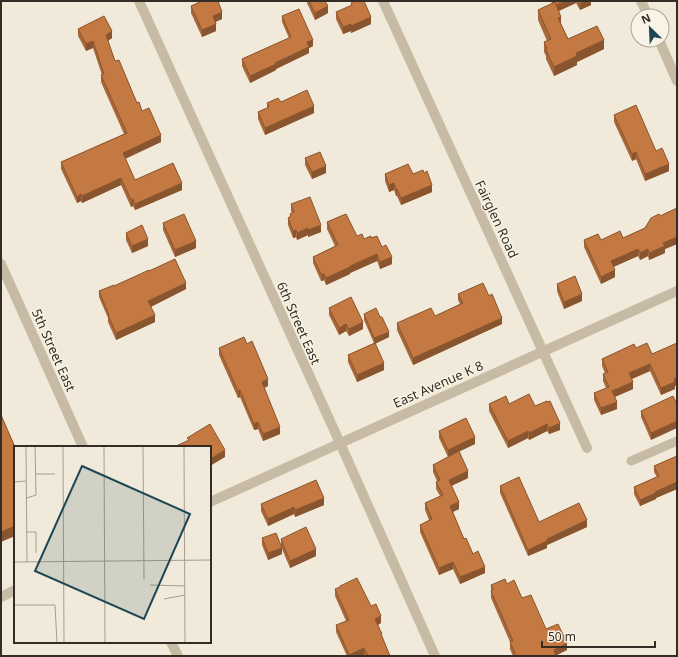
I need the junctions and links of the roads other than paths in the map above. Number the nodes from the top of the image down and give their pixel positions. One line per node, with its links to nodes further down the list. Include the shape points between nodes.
1 (139, 1): 9 (street, 6th Street East)
2 (383, 1): 7 (street, Fairglen Road)
3 (663, 48): 4 (street)
4 (677, 81)
5 (1, 264): 10 (street, 5th Street East)
6 (677, 291): 7 (street, East Avenue K 8)
7 (543, 351): 9 (street, East Avenue K 8); 11 (street, Fairglen Road)
8 (677, 441): 12 (lane)
9 (340, 443): 13 (street, East Avenue K 8); 18 (street, 6th Street East)
10 (83, 446)
11 (587, 448)
12 (631, 461)
13 (211, 502)
14 (14, 590): 15 (street)
15 (1, 597)
16 (172, 643): 17 (street)
17 (178, 656)
18 (434, 656)

